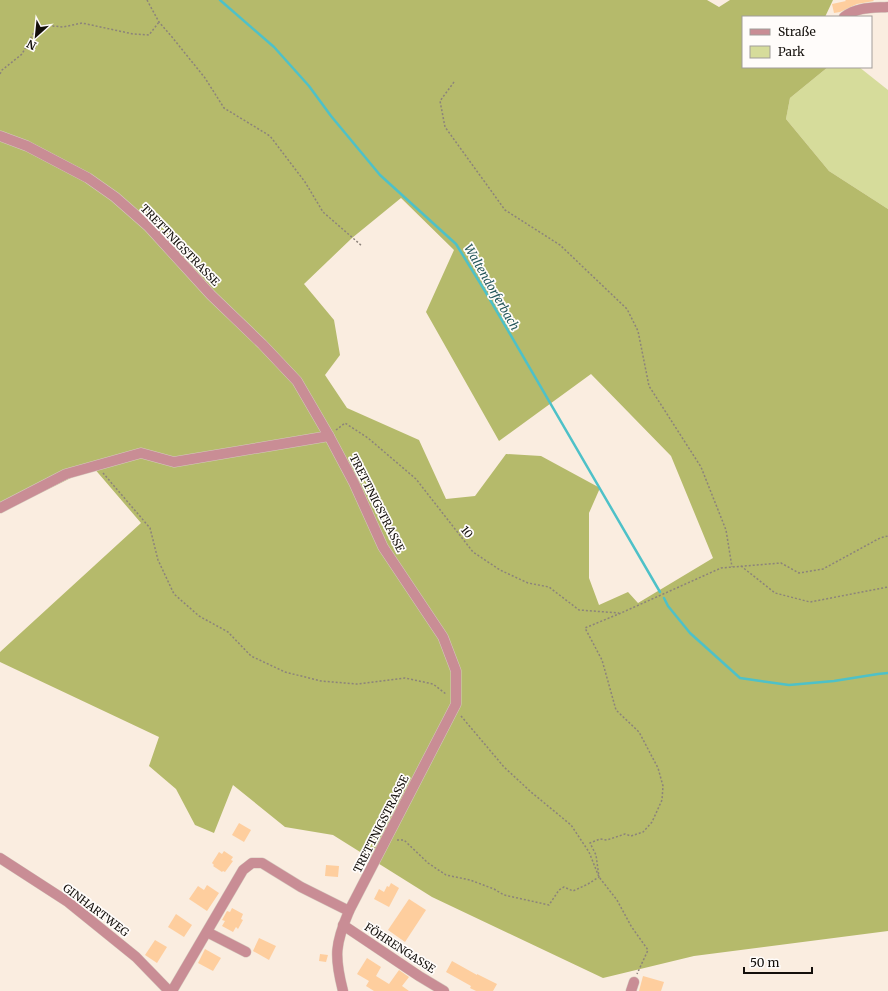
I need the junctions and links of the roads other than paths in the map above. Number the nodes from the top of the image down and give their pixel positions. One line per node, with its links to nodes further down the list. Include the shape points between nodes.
1 (888, 7): 2 (street, via 865,8)
2 (845, 16)
3 (0, 136): 4 (street, TRETTNIGSTRASSE, via 27,146 88,178 115,197 148,226 211,295 297,381)
4 (328, 436): 5 (street, via 174,462 141,453 66,474); 7 (street, TRETTNIGSTRASSE, via 354,483 383,547 443,636 456,671 454,702)
5 (0, 508)
6 (0, 858): 11 (street, GINHARTWEG, via 68,902 136,957)
7 (350, 911): 8 (street, TRETTNIGSTRASSE); 9 (street, via 257,862 244,870)
8 (343, 925): 12 (street, TRETTNIGSTRASSE, via 336,957); 13 (street, FÖHRENGASSE)
9 (207, 932): 10 (street); 11 (street)
10 (246, 952)
11 (171, 991)
12 (343, 991)
13 (444, 991)

